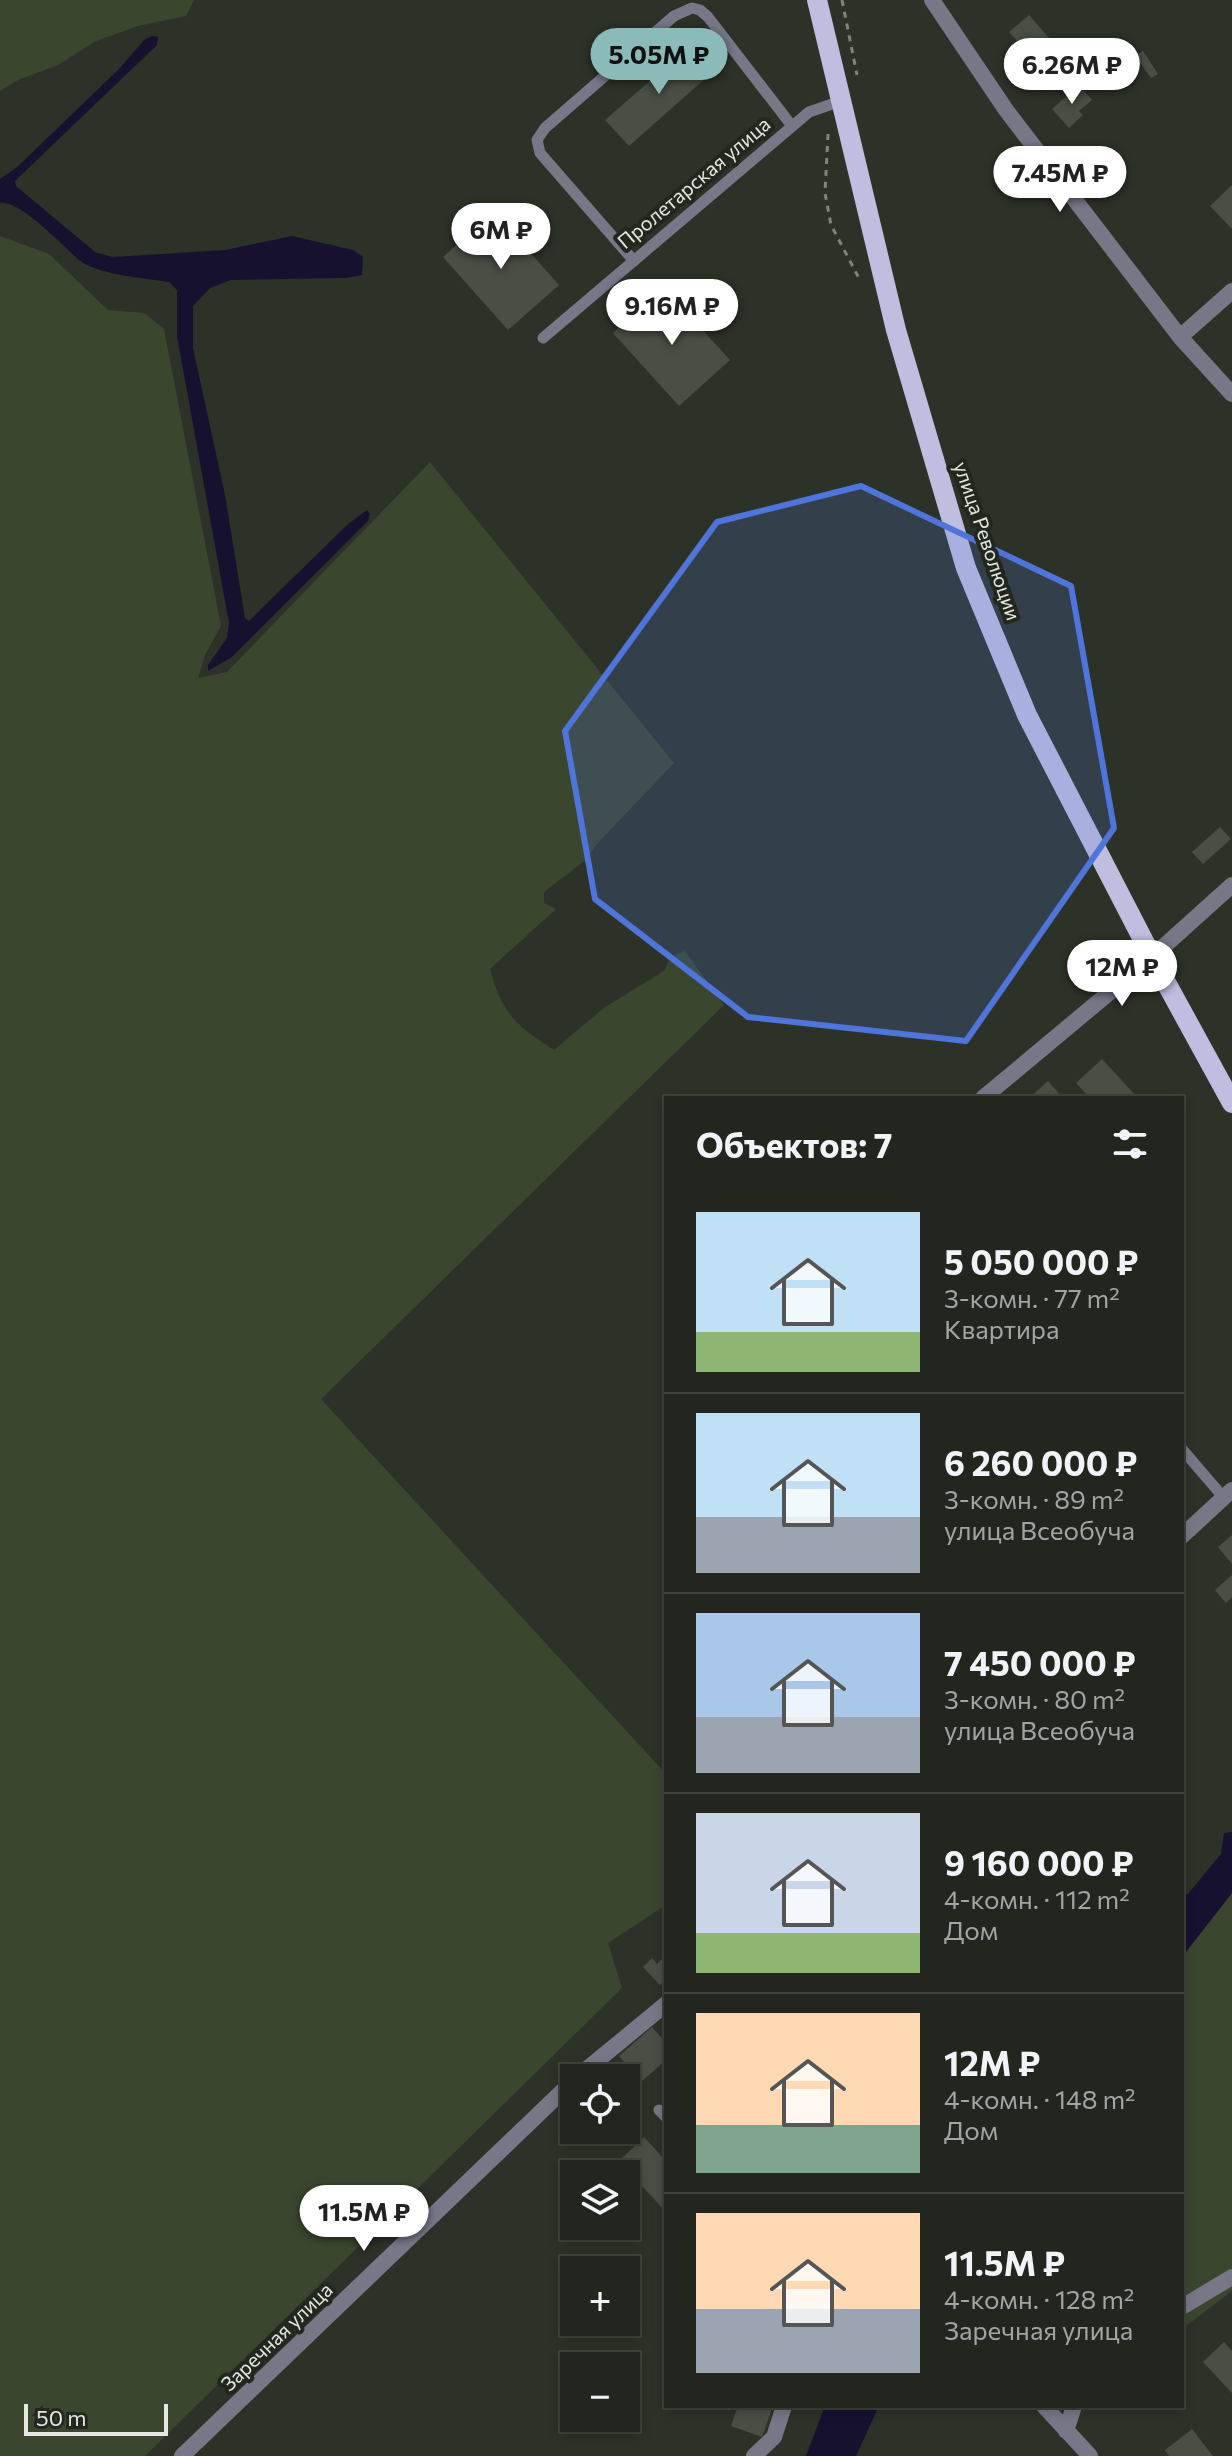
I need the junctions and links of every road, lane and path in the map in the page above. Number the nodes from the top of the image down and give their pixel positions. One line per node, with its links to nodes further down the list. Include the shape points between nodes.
1 (817, 0): 3 (main road, улица Революции)
2 (938, 3): 9 (street, via 1006,110)
3 (841, 101): 4 (lane, Пролетарская улица, via 809,112); 13 (main road, улица Революции, via 896,330 966,568 1027,715)
4 (792, 126): 6 (lane, Пролетарская улица); 6 (lane, via 708,17 692,8 674,16 537,140 540,153)
5 (828, 136): 7 (path, via 825,193 831,225)
6 (634, 261): 10 (lane, Пролетарская улица)
7 (861, 282)
8 (1232, 291): 9 (street)
9 (1180, 337): 11 (street)
10 (543, 338)
11 (1232, 394)
12 (1232, 885): 13 (street)
13 (1152, 957): 14 (street); 15 (main road, улица Революции)
14 (985, 1096)
15 (1232, 1103)
16 (1184, 1451): 17 (lane)
17 (1228, 1494): 18 (street)
18 (1184, 1534)
19 (664, 2006): 20 (street, Заречная улица)
20 (593, 2064)
21 (560, 2093): 28 (street, Заречная улица)
22 (1232, 2277): 23 (street)
23 (1184, 2306)
24 (783, 2408): 29 (street, via 774,2437)
25 (1046, 2408): 27 (street)
26 (1073, 2408): 27 (street)
27 (1066, 2431): 30 (street)
28 (182, 2456)
29 (754, 2456)
30 (1090, 2456)

